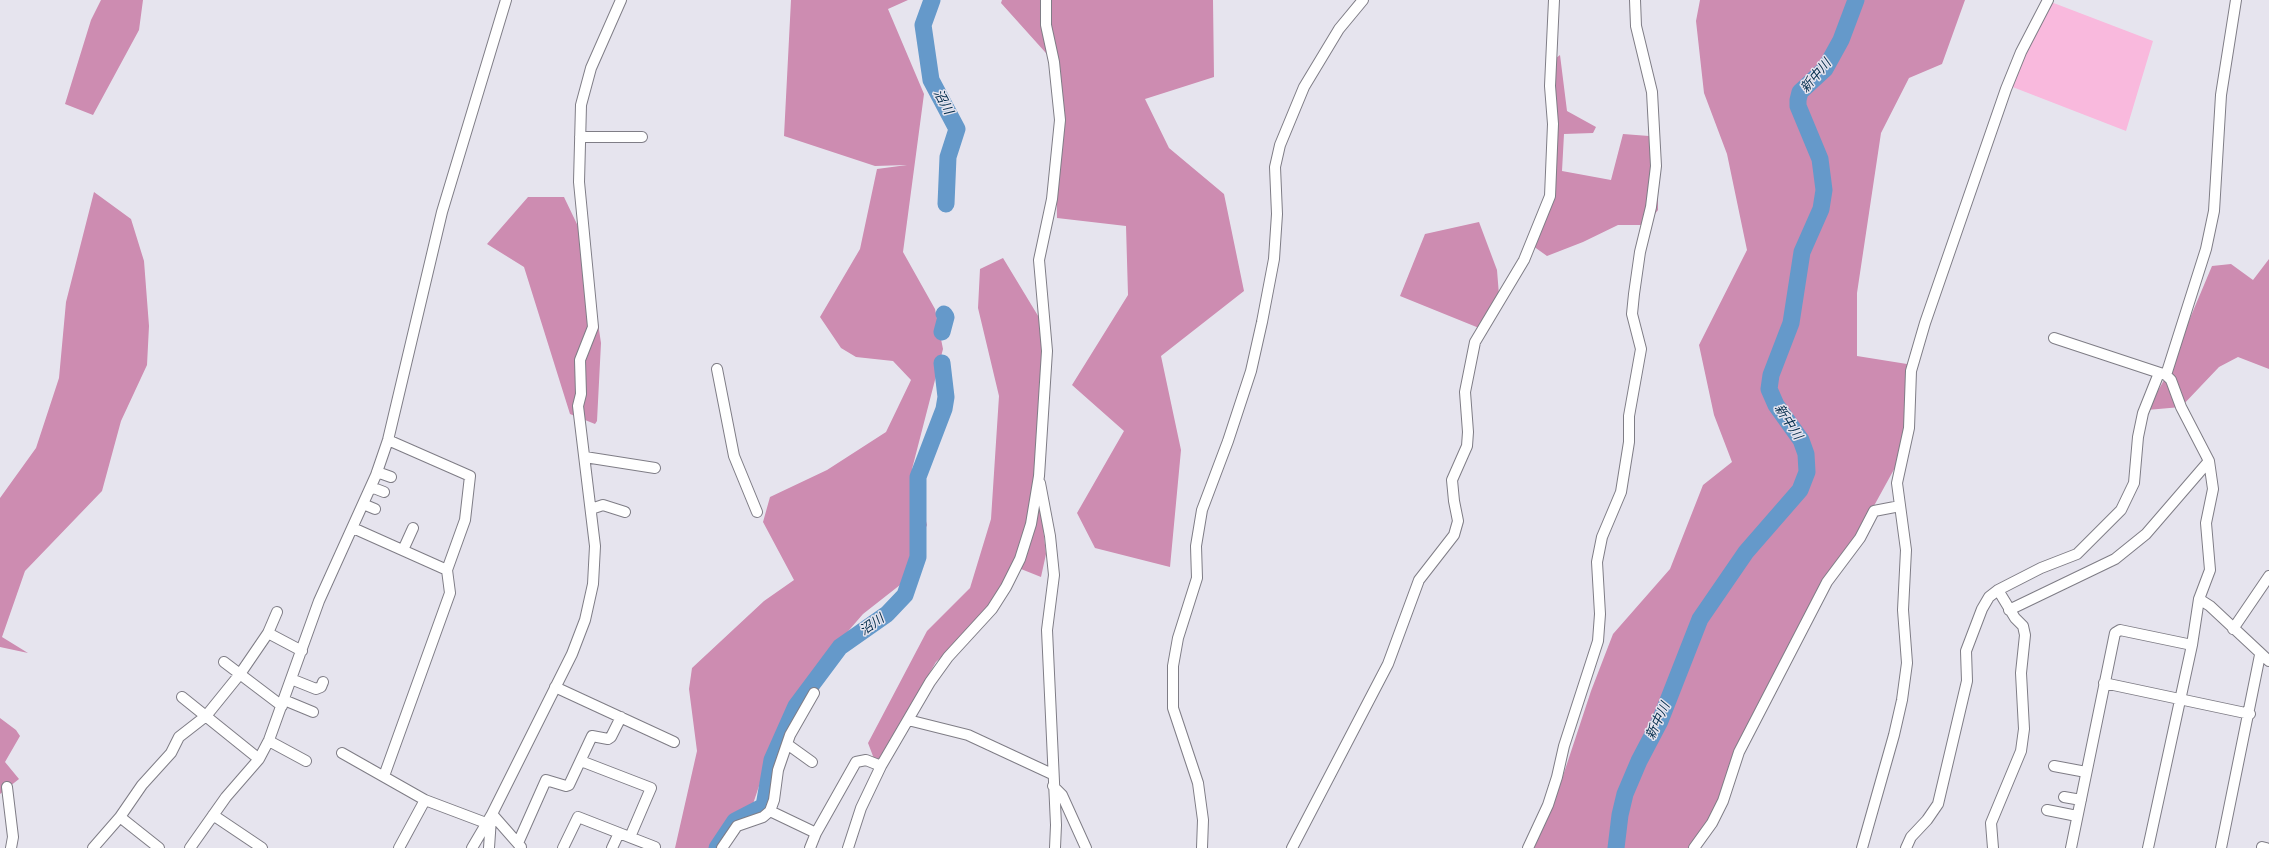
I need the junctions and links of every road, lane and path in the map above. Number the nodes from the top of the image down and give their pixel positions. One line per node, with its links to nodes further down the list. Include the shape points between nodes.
1 (506, 0): 14 (street, via 442,212)
2 (621, 0): 9 (street, via 591,68 582,105)
3 (1046, 0): 20 (street, via 1046,25 1054,62 1060,120 1052,199 1039,260 1047,350)
4 (1363, 0): 103 (street, via 1339,29 1304,87 1280,145 1275,168 1277,214 1274,259 1262,322 1251,371 1202,510 1196,546 1197,578 1178,638 1173,673 1173,708 1198,782 1203,820)
5 (1554, 0): 104 (street, via 1550,86 1553,124 1550,196 1524,260 1475,342 1465,392 1467,446 1452,480 1458,521 1454,535 1419,580 1388,664)
6 (1635, 0): 105 (street, via 1636,26 1652,92 1656,166 1651,207 1640,252 1632,314 1641,349 1629,416 1629,442 1621,492 1602,537 1597,562 1600,614 1598,641 1550,798)
7 (2048, 0): 24 (street, via 2021,52 2006,89 1913,364 1909,428 1897,483)
8 (2236, 0): 13 (street, via 2221,95 2214,211 2206,249)
9 (580, 137): 10 (street); 15 (street, via 579,182 593,327 580,360 581,394 578,406)
10 (642, 137)
11 (2054, 338): 13 (street)
12 (717, 368): 28 (street, via 734,456)
13 (2163, 374): 16 (street, via 2171,380 2181,407); 34 (street, via 2143,413 2134,483 2121,510 2077,554 2041,568)
14 (388, 440): 18 (street); 32 (street, via 470,476 465,520)
15 (585, 457): 17 (street); 26 (street)
16 (2209, 461): 35 (street, via 2213,489 2206,523 2210,570); 36 (street, via 2146,534 2115,559)
17 (655, 468)
18 (377, 472): 19 (street); 21 (street)
19 (391, 476)
20 (1039, 476): 58 (street, via 1031,524 1020,559 1006,587 992,609 948,657); 70 (street, via 1054,575 1047,630)
21 (371, 487): 22 (street); 23 (street)
22 (384, 492)
23 (364, 504): 25 (street); 29 (street)
24 (1900, 506): 106 (street, via 1874,511 1860,538 1827,582 1739,752 1723,801 1712,823); 107 (street, via 1906,550 1903,610 1907,664 1894,735)
25 (375, 509)
26 (591, 509): 27 (street, via 603,505); 49 (street, via 596,546 593,584 585,620 572,654)
27 (625, 512)
28 (757, 512)
29 (353, 528): 31 (street); 41 (street, via 319,601)
30 (413, 528): 31 (street)
31 (403, 550): 32 (street)
32 (447, 570): 71 (street, via 450,592)
33 (2269, 576): 38 (street)
34 (1998, 590): 36 (street); 108 (street, via 1989,597 1982,608 1966,651 1967,681 1938,804 1911,837)
35 (2198, 599): 38 (street, via 2210,606); 40 (street)
36 (2009, 610): 109 (street, via 2023,626 2025,635 2021,673 2024,729 2021,751 1991,823)
37 (277, 612): 39 (street)
38 (2233, 629): 42 (street)
39 (268, 633): 41 (street); 45 (street)
40 (2192, 645): 48 (street, via 2120,630 2115,633); 52 (street)
41 (302, 651): 46 (street)
42 (2260, 655): 43 (street); 55 (street)
43 (2269, 661)
44 (224, 662): 45 (street)
45 (240, 674): 53 (street); 56 (street)
46 (291, 679): 47 (street, via 316,689 321,687); 53 (street)
47 (323, 682)
48 (2104, 683): 52 (street); 69 (street)
49 (555, 687): 57 (street); 82 (street)
50 (814, 693): 61 (street)
51 (182, 696): 56 (street)
52 (2180, 698): 55 (street); 111 (street)
53 (283, 703): 54 (street); 59 (street)
54 (313, 712)
55 (2250, 714): 112 (street)
56 (206, 716): 63 (street); 81 (street, via 179,737 171,753 142,785)
57 (621, 717): 60 (street); 65 (street, via 608,739 592,736)
58 (908, 720): 67 (street); 70 (street, via 968,735)
59 (269, 741): 63 (street); 64 (street)
60 (674, 742)
61 (787, 744): 66 (street); 78 (street, via 778,770)
62 (342, 753): 71 (street)
63 (259, 759): 79 (street)
64 (306, 761)
65 (581, 761): 85 (street, via 651,788); 86 (street, via 569,785 546,780)
66 (812, 762)
67 (881, 766): 84 (street, via 866,760 856,762); 100 (street, via 861,808)
68 (2054, 766): 69 (street)
69 (2086, 772): 76 (street)
70 (1052, 774): 72 (street)
71 (384, 776): 75 (street)
72 (1053, 786): 101 (street); 102 (street, via 1062,795)
73 (7, 787): 88 (street)
74 (2064, 797): 76 (street)
75 (425, 800): 82 (street); 93 (street)
76 (2081, 800): 80 (street)
77 (2047, 810): 80 (street)
78 (770, 811): 84 (street); 98 (street, via 762,817 737,826)
79 (213, 816): 91 (street); 92 (street)
80 (2077, 816): 110 (street)
81 (120, 818): 89 (street); 90 (street)
82 (490, 818): 86 (street); 94 (street); 95 (street)
83 (619, 833): 85 (street); 96 (street, via 578,817); 97 (street)
84 (816, 833): 99 (street)
85 (630, 837): 87 (street)
86 (520, 846)
87 (656, 847)
88 (11, 848)
89 (93, 848)
90 (159, 848)
91 (190, 848)
92 (262, 848)
93 (399, 848)
94 (472, 848)
95 (489, 848)
96 (563, 848)
97 (612, 848)
98 (722, 848)
99 (810, 848)
100 (848, 848)
101 (1055, 848)
102 (1086, 848)
103 (1202, 848)
104 (1292, 848)
105 (1528, 848)
106 (1694, 848)
107 (1862, 848)
108 (1906, 848)
109 (1993, 848)
110 (2071, 848)
111 (2148, 848)
112 (2221, 848)

